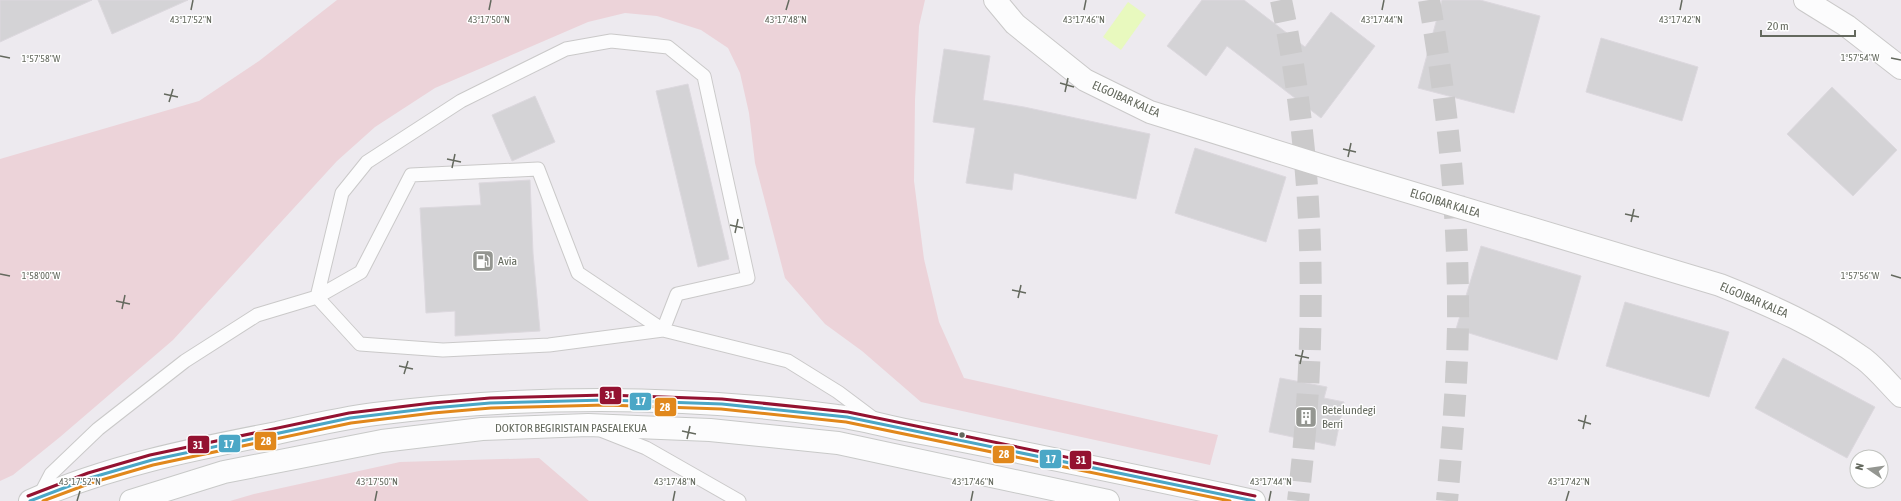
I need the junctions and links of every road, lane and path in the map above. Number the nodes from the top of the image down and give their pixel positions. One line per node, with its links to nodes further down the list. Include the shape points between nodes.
1 (995, 0): 6 (main road, ELGOIBAR KALEA, via 1015,24 1085,80 1150,112 1720,285 1773,306 1822,332 1865,360)
2 (1805, 0): 3 (main road, via 1847,26)
3 (1901, 68)
4 (317, 297): 5 (lane, via 360,344 444,350 549,345); 5 (lane, via 360,272 411,175 538,169 578,273); 5 (lane, via 342,193 367,162 461,101 566,49 611,41 668,47 704,76 748,278 677,294); 9 (lane, via 258,315 184,361 98,429 51,474)
5 (663, 330): 8 (lane, via 788,361 838,392)
6 (1901, 396)
7 (588, 425): 10 (main road, DOKTOR BEGIRISTAIN PASEALEKUA, via 482,429 382,442 224,472); 11 (lane, via 646,448); 12 (main road, DOKTOR BEGIRISTAIN PASEALEKUA, via 710,430 838,443)
8 (885, 427): 9 (main road, via 840,416 707,403 584,399 483,403 372,414 215,445 102,474); 13 (main road, via 1011,449)
9 (34, 499)
10 (131, 501)
11 (740, 501)
12 (1108, 501)
13 (1254, 501)

